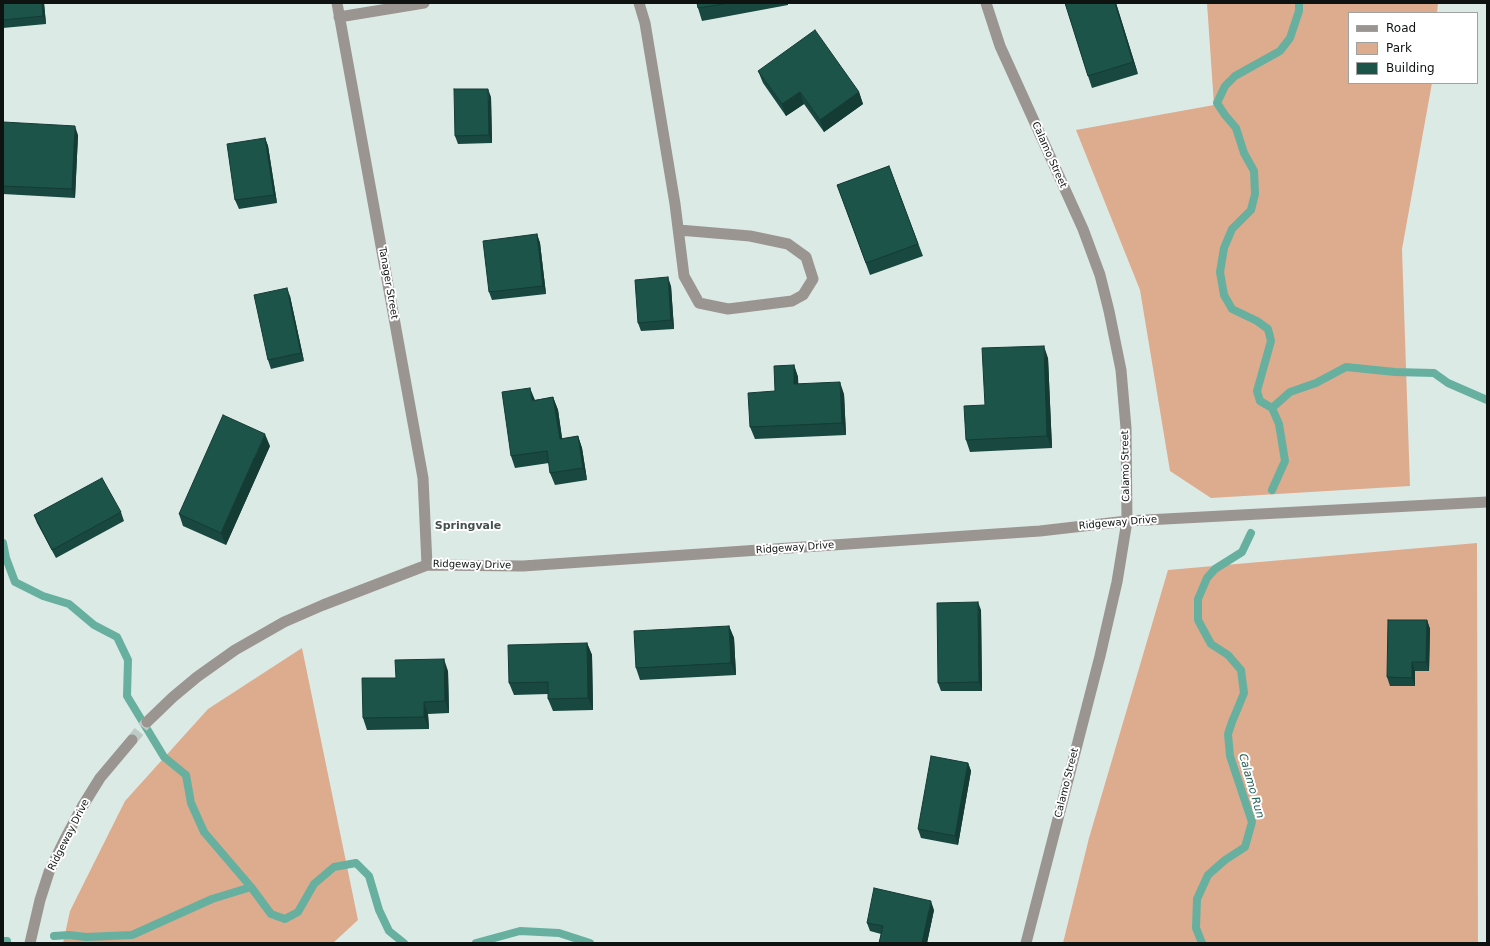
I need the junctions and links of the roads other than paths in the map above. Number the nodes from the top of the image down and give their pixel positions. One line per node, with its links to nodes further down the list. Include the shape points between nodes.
1 (337, 3): 5 (street, Tanager Street)
2 (424, 3): 5 (street)
3 (639, 3): 6 (street, via 646,30)
4 (986, 3): 8 (street, Calamo Street, via 1000,46 1083,229 1100,275 1121,370 1126,428)
5 (340, 17): 9 (street, Tanager Street, via 423,478)
6 (679, 230): 6 (street, via 750,236 788,244 806,257 813,279 803,295 792,301 728,309 699,303 684,276)
7 (1487, 502): 8 (street, Ridgeway Drive)
8 (1127, 521): 9 (street, Ridgeway Drive, via 1040,531 523,566); 13 (street, Calamo Street, via 1117,582 1100,656)
9 (427, 565): 10 (street, Ridgeway Drive, via 284,622 235,650 197,676)
10 (147, 722)
11 (132, 740): 12 (street, Ridgeway Drive, via 100,778 66,837 49,872)
12 (30, 943)
13 (1026, 943)

